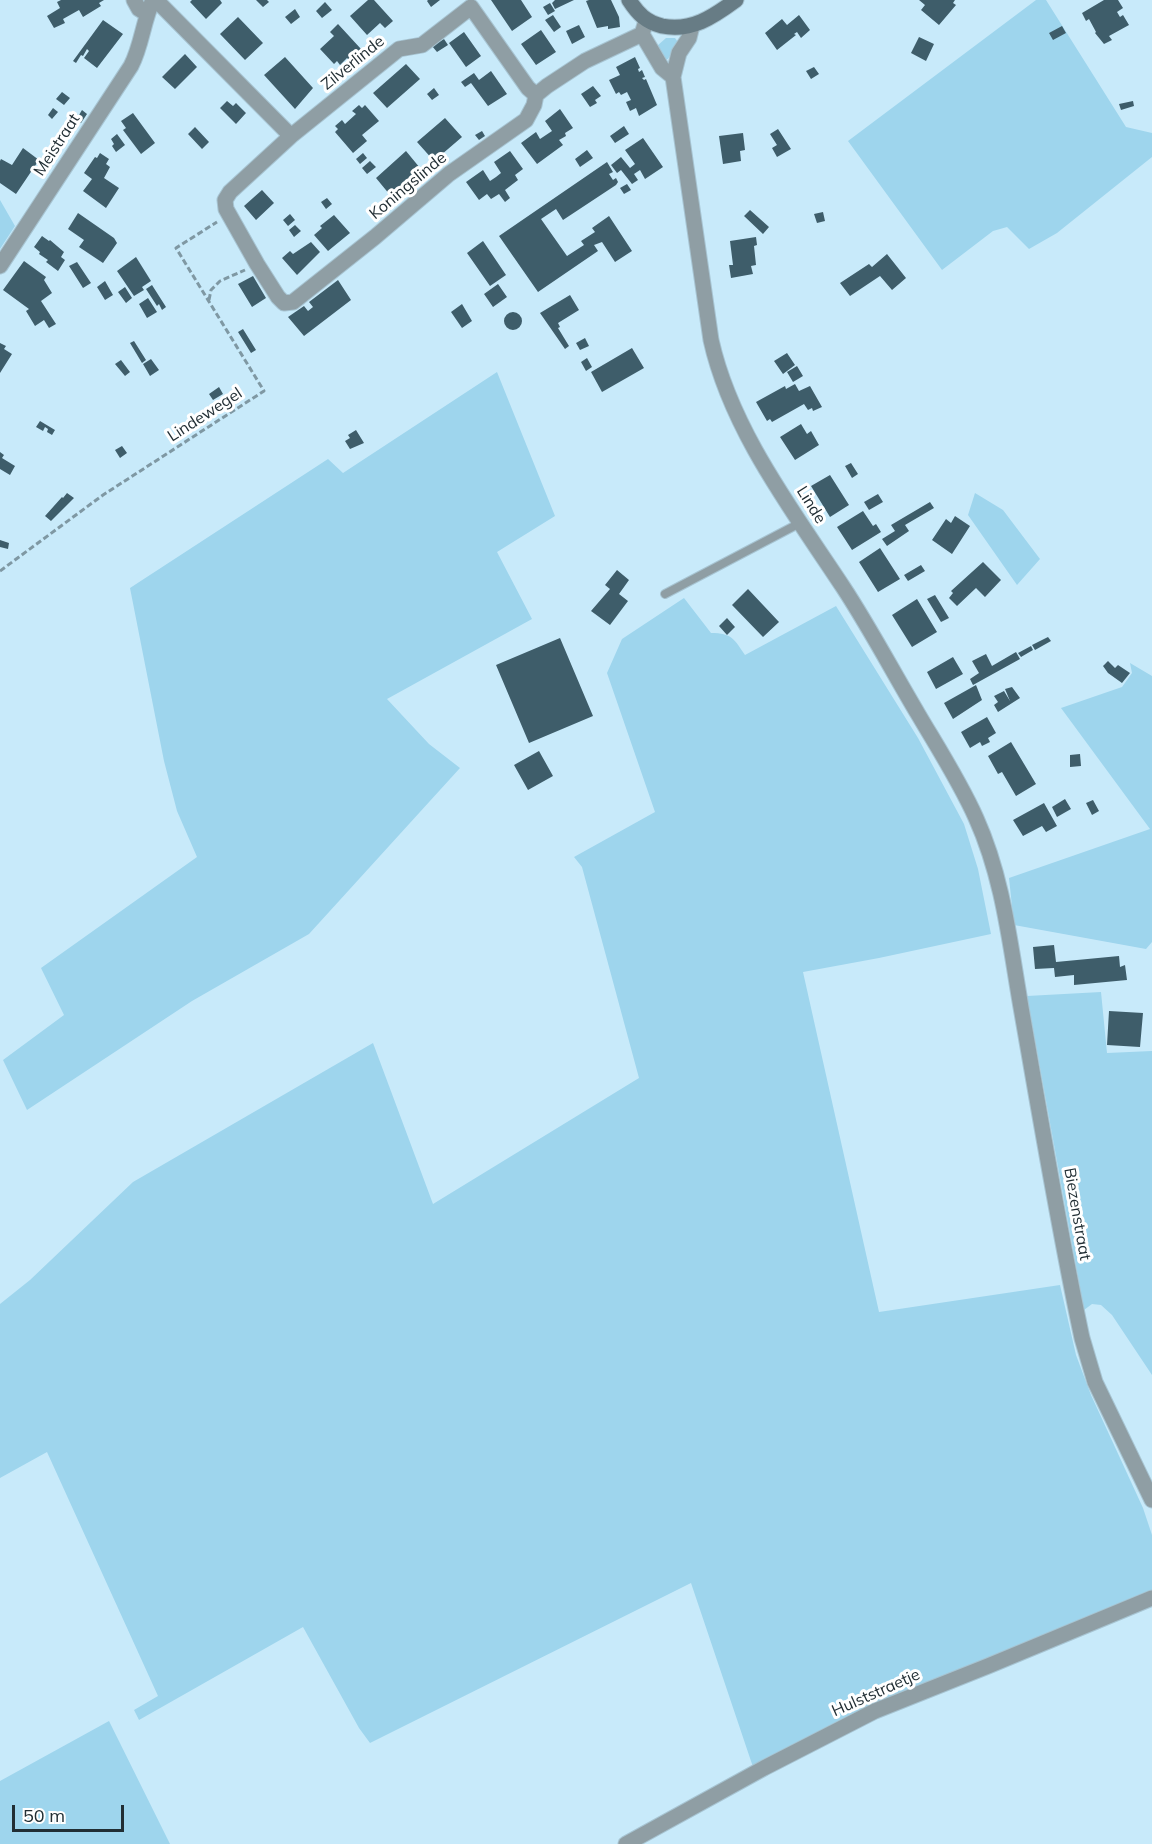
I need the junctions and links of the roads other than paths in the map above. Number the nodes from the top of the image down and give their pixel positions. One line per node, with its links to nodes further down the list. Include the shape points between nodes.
1 (134, 0): 4 (street, via 139,9)
2 (630, 0): 6 (street)
3 (736, 0): 5 (street)
4 (152, 5): 9 (street); 11 (street, Meistraat, via 131,66)
5 (692, 26): 6 (street); 7 (street, Linde)
6 (644, 27): 7 (street, via 662,68); 8 (street)
7 (673, 77): 12 (street, Linde, via 717,364 732,406)
8 (536, 95): 9 (street, Zilverlinde, via 471,7 422,45 399,49); 10 (street, Koningslinde, via 526,120 449,174 293,302 284,303 278,297)
9 (291, 136): 10 (street, Zilverlinde, via 230,192 225,200)
10 (227, 212)
11 (0, 266)
12 (800, 523): 13 (lane); 14 (street, Linde, via 845,591 965,795 998,876)
13 (665, 594)
14 (1008, 922): 15 (street, Biezenstraat, via 1082,1338 1095,1382)
15 (1152, 1500)
16 (1152, 1598): 17 (street, Hulststraetje, via 875,1711)
17 (626, 1844)

